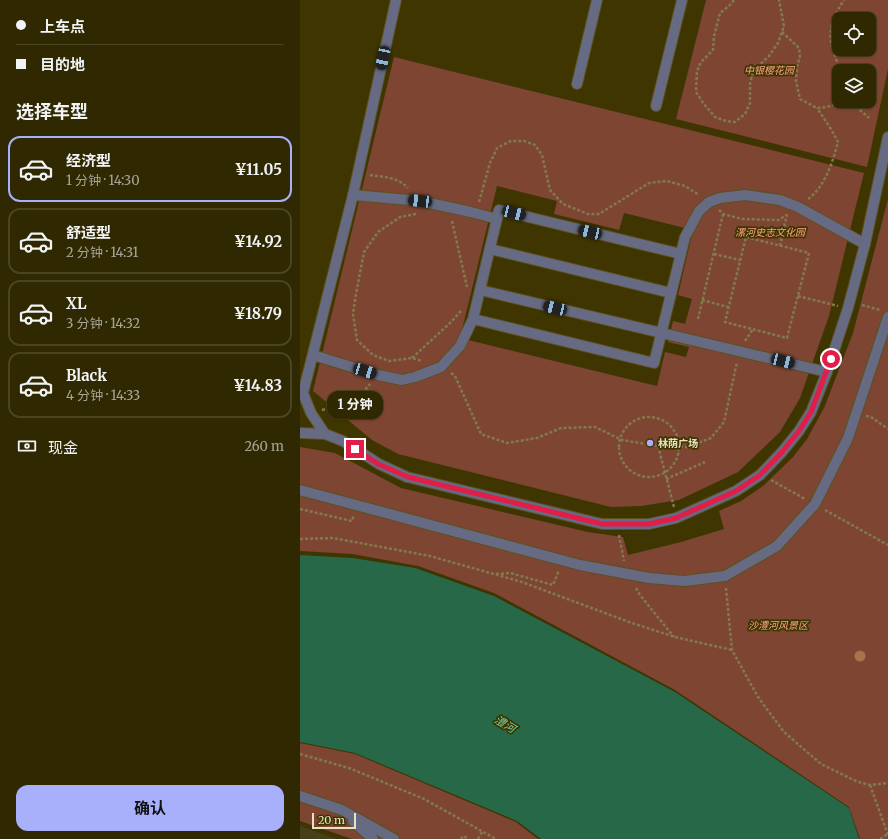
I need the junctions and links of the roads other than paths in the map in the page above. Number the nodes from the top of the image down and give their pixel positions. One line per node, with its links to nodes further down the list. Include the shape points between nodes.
1 (396, 0): 7 (street)
2 (597, 0): 4 (street)
3 (682, 0): 5 (street)
4 (577, 84)
5 (656, 106)
6 (888, 137): 9 (street)
7 (353, 195): 8 (street, via 420,201); 17 (street)
8 (497, 219): 10 (street); 11 (street, via 499,210)
9 (865, 244): 11 (street, via 798,207 780,200 745,195 720,198 709,202 699,211 685,237); 18 (street, via 849,305)
10 (490, 249): 12 (street); 13 (street)
11 (681, 254): 13 (street)
12 (480, 290): 15 (street); 16 (street)
13 (671, 293): 16 (street)
14 (885, 314): 22 (street, via 848,438 814,504 778,546 725,576 684,581 649,578 580,566)
15 (473, 318): 16 (street, via 654,363); 17 (street, via 460,346 441,367 415,377 402,380 378,375)
16 (661, 333): 18 (street)
17 (313, 355): 19 (street)
18 (827, 372): 21 (street, via 811,412 799,431 760,475 736,491 676,518 649,524 602,524 408,477 378,464 343,441)
19 (302, 395): 21 (street)
20 (300, 432): 21 (street)
21 (325, 434)
22 (300, 490)
23 (300, 796): 24 (street)
24 (342, 810): 25 (street); 26 (street)
25 (373, 839)
26 (394, 839)

